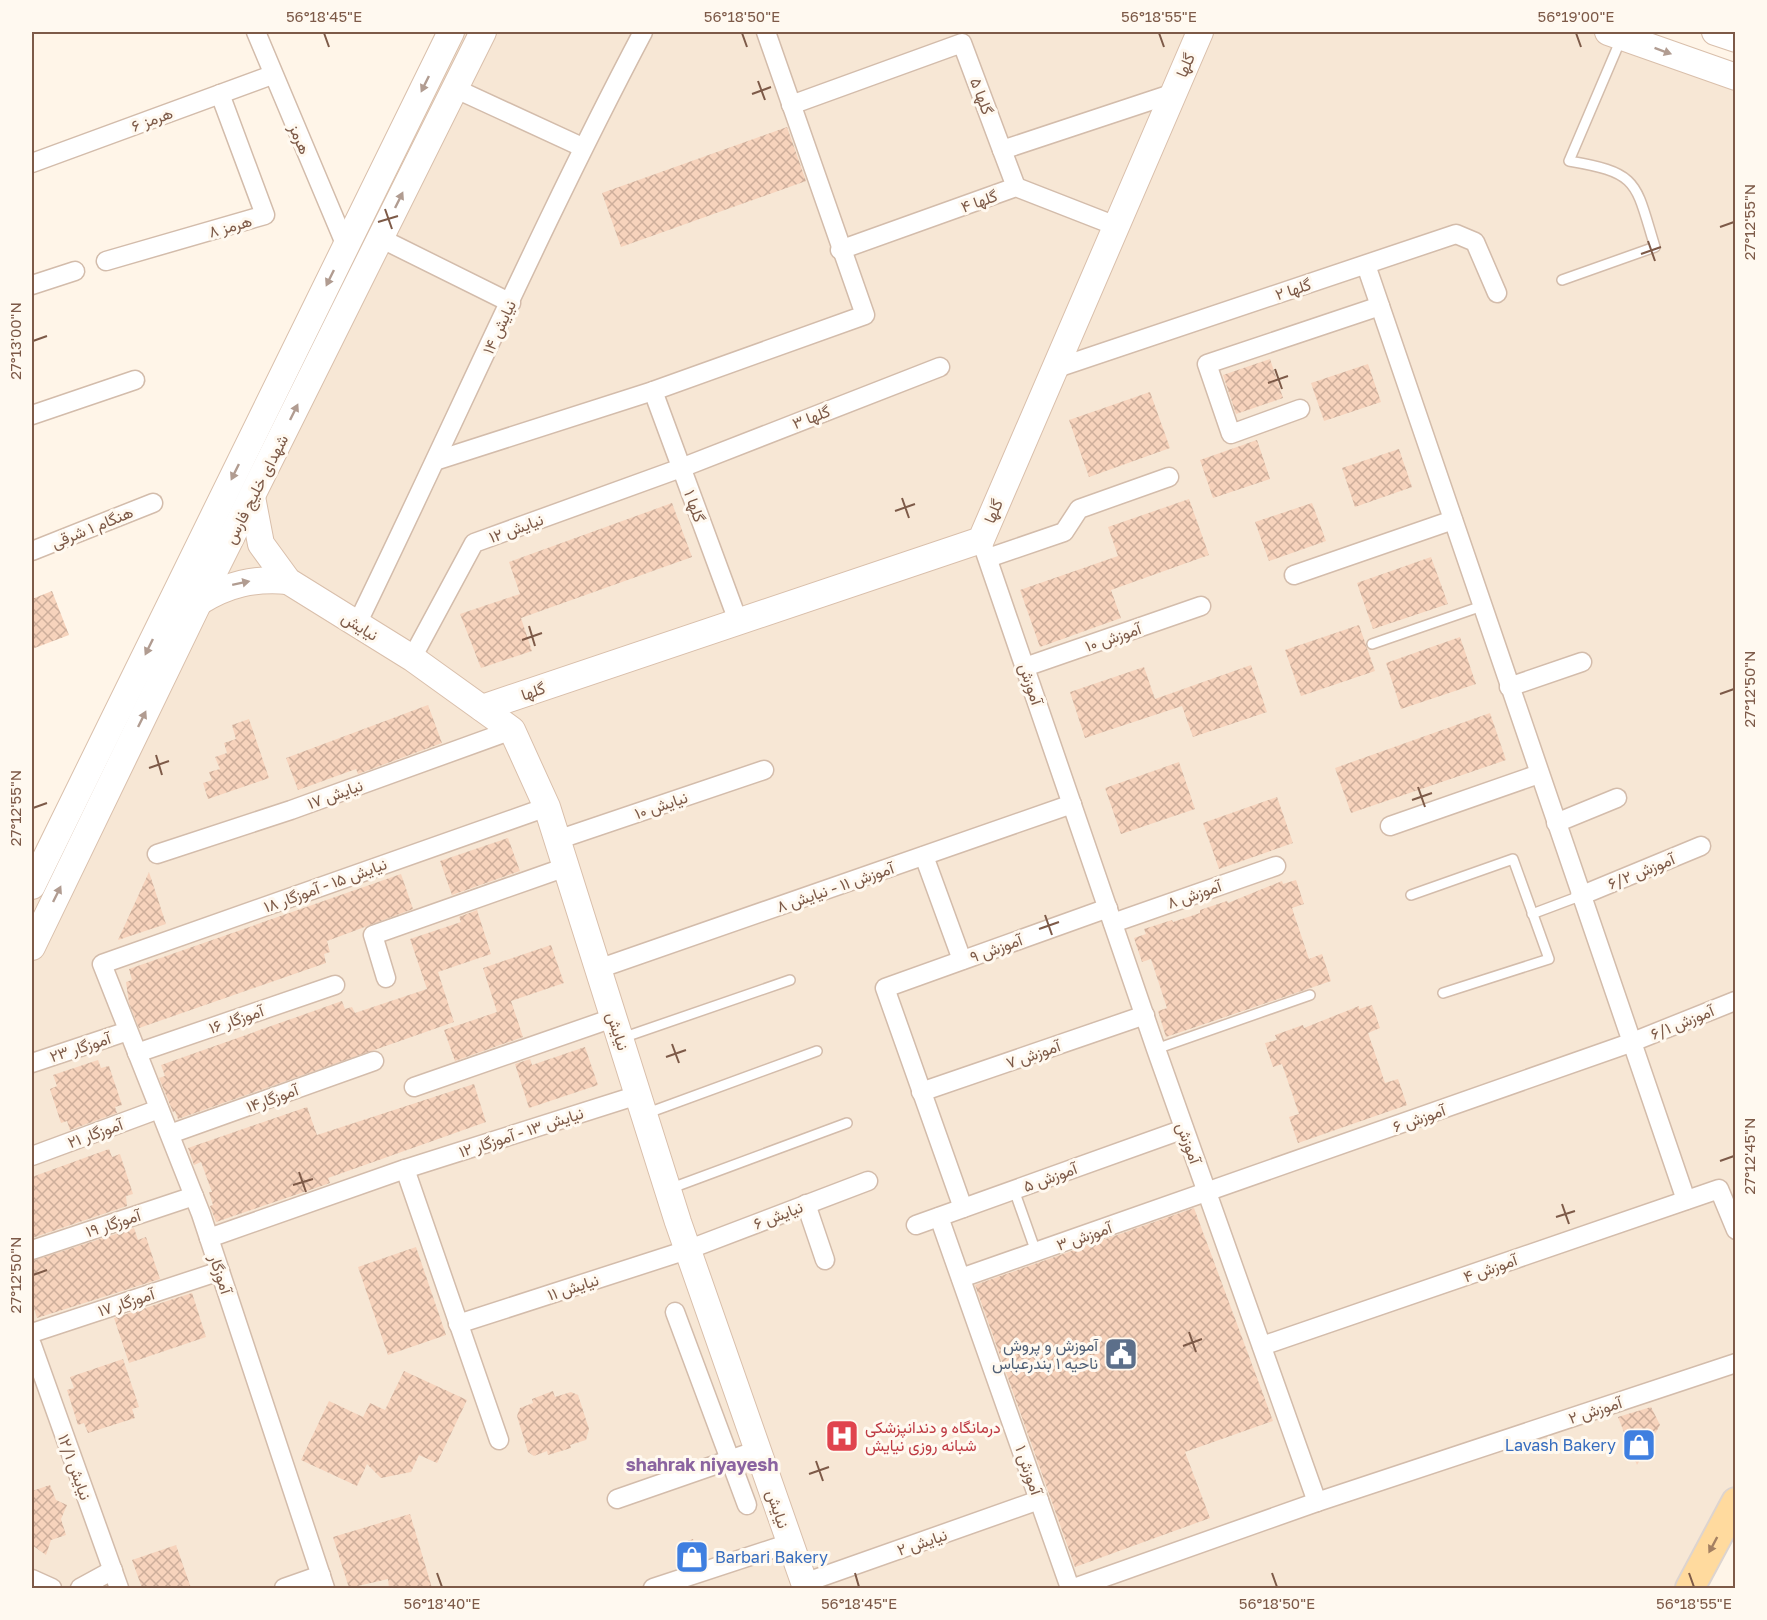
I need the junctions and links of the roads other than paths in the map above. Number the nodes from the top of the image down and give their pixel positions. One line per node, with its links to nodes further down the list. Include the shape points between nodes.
1 (256, 32): 11 (street, هرمز)
2 (451, 32): 23 (street, شهدای خلیج فارس, one-way to 23)
3 (483, 32): 13 (street, شهدای خلیج فارس)
4 (643, 32): 17 (street, نیایش ۱۴)
5 (766, 32): 16 (street)
6 (1200, 32): 14 (street, گلها)
7 (1715, 32): 10 (street)
8 (1615, 34): 12 (street, one-way to 12); 28 (lane, via 1569,161 1600,166 1627,177 1638,192 1654,247)
9 (961, 37): 16 (street, گلها ۵); 18 (street, گلها ۵)
10 (1736, 39)
11 (272, 75): 15 (street, هرمز ۶); 23 (street, هرمز)
12 (1736, 77)
13 (454, 88): 17 (street); 22 (street, شهدای خلیج فارس, one-way to 13)
14 (1174, 93): 18 (street); 21 (street, گلها)
15 (220, 94): 19 (street, هرمز ۶); 25 (street, هرمز ۸, via 265,215)
16 (791, 105): 24 (street)
17 (582, 147): 31 (street, نیایش ۱۴)
18 (1002, 150): 20 (street, گلها ۵)
19 (32, 164)
20 (1016, 187): 21 (street, گلها ۴); 24 (street, گلها ۴)
21 (1116, 226): 34 (street, گلها)
22 (380, 238): 31 (street); 42 (street, شهدای خلیج فارس, one-way to 22)
23 (346, 246): 74 (street, شهدای خلیج فارس, one-way to 74)
24 (840, 250): 36 (street, via 865,315)
25 (105, 261)
26 (1366, 265): 30 (street, گلها ۲, via 1456,234 1475,242); 32 (street); 34 (street, گلها ۲)
27 (75, 271): 29 (street)
28 (1562, 280)
29 (32, 285)
30 (1497, 293)
31 (511, 303): 39 (street, نیایش ۱۴)
32 (1380, 306): 37 (street, via 1207,364 1231,434); 44 (street)
33 (940, 367): 40 (street, گلها ۳)
34 (1057, 368): 45 (street, گلها)
35 (135, 380): 38 (street)
36 (653, 391): 39 (street); 40 (street, گلها ۱)
37 (1300, 409)
38 (32, 415)
39 (438, 460): 53 (street, نیایش ۱۴)
40 (681, 468): 52 (street, گلها ۱); 55 (street, نیایش ۱۲, via 474,543)
41 (1169, 477): 45 (street, via 1079,509 1064,531)
42 (252, 497): 48 (street, نیایش, via 261,544); 49 (street, شهدای خلیج فارس)
43 (153, 502): 46 (street, هنگام ۱ شرقی)
44 (1453, 520): 47 (street); 51 (street)
45 (985, 549): 52 (street, گلها); 57 (street, آموزش)
46 (32, 550)
47 (1293, 575)
48 (288, 581): 49 (street, one-way to 48, via 246,581); 53 (street, نیایش)
49 (199, 602): 79 (street, شهدای خلیج فارس, one-way to 49)
50 (1201, 606): 57 (street, آموزش ۱۰)
51 (1482, 606): 54 (lane); 58 (street)
52 (738, 621): 59 (street, گلها)
53 (357, 624): 55 (street, نیایش)
54 (1372, 644)
55 (412, 658): 59 (street, نیایش)
56 (1582, 662): 58 (street)
57 (1025, 667): 64 (street, آموزش)
58 (1509, 687): 62 (street)
59 (482, 708): 60 (street, نیایش)
60 (512, 730): 65 (street, نیایش); 70 (street, نیایش ۱۷)
61 (764, 770): 68 (street, نیایش ۱۰)
62 (1539, 774): 66 (street); 67 (street)
63 (1617, 798): 66 (street)
64 (1072, 804): 71 (street, آموزش ۱۱ - نیایش ۸); 78 (street, آموزش)
65 (547, 807): 68 (street, نیایش); 81 (street, نیایش ۱۵ - آموزگار ۱۸)
66 (1556, 822): 76 (street)
67 (1390, 826)
68 (557, 840): 73 (street, نیایش)
69 (1701, 846): 76 (street, آموزش ۶/۲)
70 (157, 854)
71 (924, 856): 80 (street); 82 (street, آموزش ۱۱ - نیایش ۸)
72 (1275, 866): 78 (street, آموزش ۸)
73 (566, 867): 82 (street, نیایش); 83 (street, via 373,935)
74 (34, 873)
75 (1411, 895): 77 (lane, via 1513,859)
76 (1580, 896): 77 (lane); 92 (street)
77 (1532, 914): 86 (lane, via 1549,959)
78 (1110, 915): 80 (street, آموزش ۹); 89 (street, آموزش)
79 (32, 947)
80 (962, 960): 99 (street, آموزش ۹, via 885,988)
81 (102, 964): 91 (street, آموزگار)
82 (598, 969): 90 (street, نیایش)
83 (386, 978)
84 (790, 981): 90 (lane)
85 (335, 985): 95 (street, آموزگار ۱۶)
86 (1443, 993)
87 (1310, 995): 93 (lane)
88 (1735, 1001): 92 (street, آموزش ۶/۱)
89 (1145, 1015): 93 (street, آموزش); 99 (street, آموزش ۷)
90 (617, 1029): 98 (street); 100 (street, نیایش)
91 (128, 1031): 95 (street, آموزگار); 97 (street, آموزگار ۲۳)
92 (1630, 1043): 110 (street, آموزش ۶); 112 (street)
93 (1156, 1049): 103 (street, آموزش)
94 (817, 1051): 100 (lane)
95 (137, 1053): 101 (street, آموزگار)
96 (374, 1061): 104 (street, آموزگار۱۴)
97 (32, 1063)
98 (414, 1087)
99 (921, 1092): 114 (street)
100 (640, 1105): 106 (street, نیایش ۱۳ - آموزگار ۱۲); 108 (street, نیایش)
101 (159, 1109): 104 (street, آموزگار); 105 (street, آموزگار ۲۱)
102 (847, 1123): 108 (lane)
103 (1184, 1129): 109 (street, آموزش ۵); 110 (street, آموزش)
104 (170, 1134): 111 (street, آموزگار)
105 (32, 1156)
106 (405, 1169): 118 (street, نیایش ۱۳ - آموزگار ۱۲); 126 (street)
107 (868, 1180): 113 (street, نیایش ۶)
108 (667, 1189): 120 (street, نیایش)
109 (1014, 1190): 114 (street, آموزش ۵); 121 (lane)
110 (1207, 1193): 121 (street, آموزش ۳); 129 (street, آموزش)
111 (194, 1196): 118 (street, آموزگار); 119 (street, آموزگار ۱۹)
112 (1686, 1200): 117 (street, آموزش ۴, via 1719,1189); 129 (street, آموزش ۴)
113 (806, 1204): 120 (street, نیایش ۶); 122 (street)
114 (963, 1208): 115 (street, آموزش ۵)
115 (939, 1216): 116 (street, آموزش ۵); 124 (street, آموزش ۱)
116 (916, 1225)
117 (1736, 1230)
118 (209, 1238): 123 (street, آموزگار)
119 (32, 1250)
120 (687, 1250): 126 (street, نیایش ۱۱); 132 (street, نیایش)
121 (1036, 1252): 124 (street, آموزش ۳)
122 (825, 1260)
123 (220, 1270): 127 (street, آموزگار ۱۷); 142 (street, آموزگار)
124 (961, 1278): 135 (street, آموزش ۱)
125 (675, 1312): 133 (street)
126 (458, 1324): 131 (street)
127 (32, 1333)
128 (32, 1345): 140 (street, نیایش ۱۲/۱)
129 (1262, 1346): 136 (street, آموزش)
130 (1736, 1363): 136 (street, آموزش ۲)
131 (499, 1440)
132 (758, 1450): 133 (street); 139 (street, نیایش)
133 (730, 1460): 134 (street); 138 (street)
134 (617, 1499)
135 (1039, 1500): 143 (street, نیایش ۲); 149 (street, آموزش ۱)
136 (1317, 1502): 149 (street)
137 (1736, 1502): 150 (main road, one-way to 150)
138 (747, 1505)
139 (790, 1543): 143 (street, نیایش); 144 (street)
140 (113, 1570): 146 (street); 147 (street, نیایش ۱۲/۱)
141 (32, 1579): 145 (street)
142 (323, 1582): 148 (street)
143 (805, 1586)
144 (660, 1587)
145 (52, 1588)
146 (80, 1588)
147 (119, 1588)
148 (284, 1588)
149 (1072, 1588)
150 (1690, 1588)

